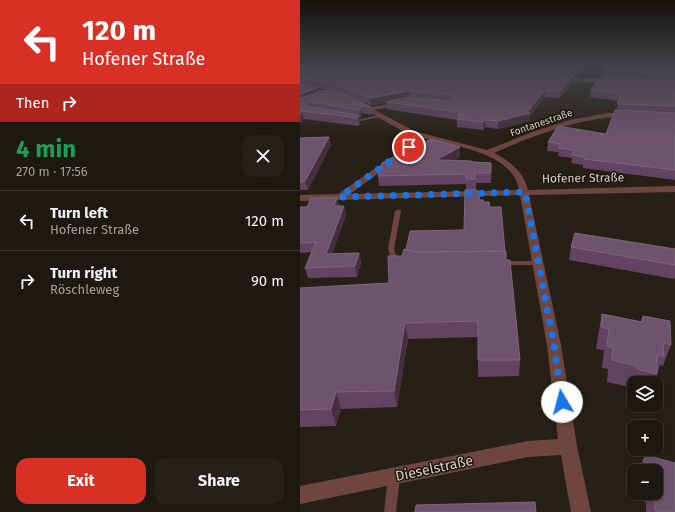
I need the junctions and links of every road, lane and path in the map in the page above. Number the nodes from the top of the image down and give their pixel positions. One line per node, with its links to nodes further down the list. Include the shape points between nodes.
1 (318, 90): 2 (street)
2 (332, 93): 3 (lane); 5 (street)
3 (319, 98)
4 (410, 101): 5 (street)
5 (370, 108): 7 (street)
6 (636, 114): 10 (street, Fontanestraße, via 584,118 554,126)
7 (380, 116): 8 (lane, via 361,120); 10 (street, via 413,132)
8 (344, 117)
9 (409, 147): 13 (street)
10 (486, 153): 12 (street, via 507,162 516,170)
11 (675, 189): 12 (street, Hofener Straße)
12 (525, 192): 13 (street, Hofener Straße); 18 (street)
13 (340, 197): 14 (street, Hofener Straße)
14 (300, 198)
15 (398, 211): 16 (lane, via 392,256)
16 (411, 263)
17 (491, 263): 18 (lane)
18 (537, 263): 19 (street, via 554,345)
19 (568, 446): 20 (street, Dieselstraße, via 528,449); 23 (street)
20 (394, 476): 21 (street, Dieselstraße); 22 (lane)
21 (300, 496)
22 (390, 512)
23 (581, 512)

